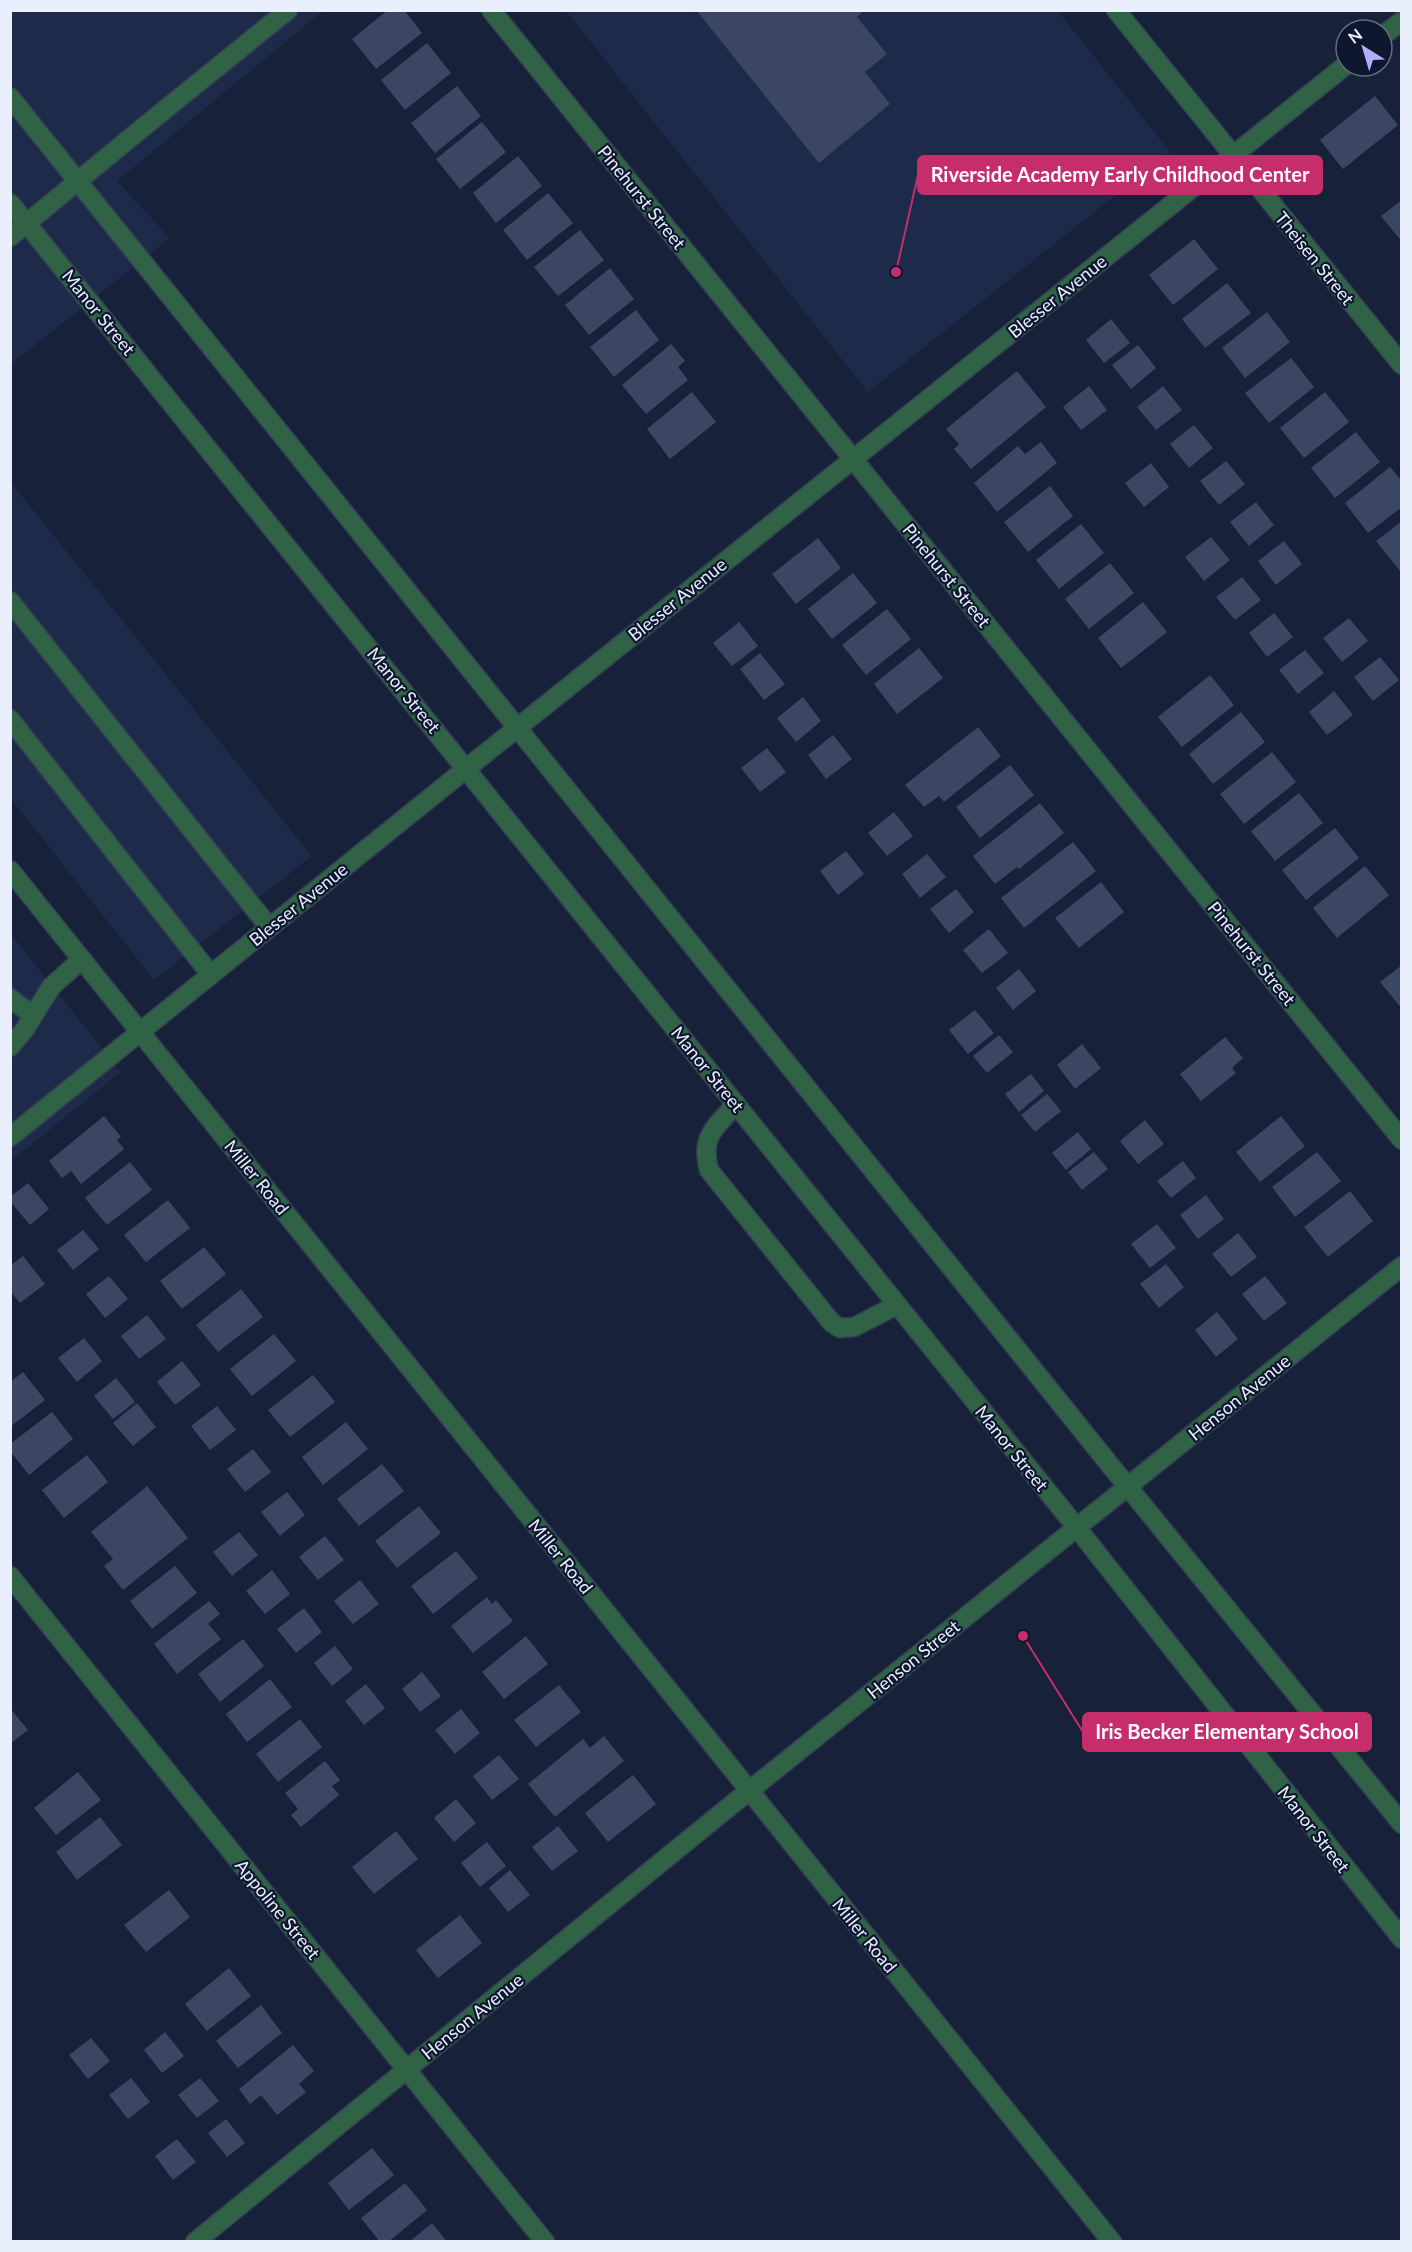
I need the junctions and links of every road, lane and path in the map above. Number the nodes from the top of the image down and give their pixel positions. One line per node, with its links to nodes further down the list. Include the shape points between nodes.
1 (288, 10): 7 (street)
2 (491, 10): 12 (street, Pinehurst Street)
3 (1116, 10): 6 (street, Theisen Street)
4 (1334, 74): 6 (street, Blesser Avenue)
5 (10, 97): 7 (street)
6 (1232, 155): 11 (street, Theisen Street); 12 (street, Blesser Avenue)
7 (78, 182): 9 (street); 15 (street)
8 (10, 202): 9 (street, Manor Street)
9 (28, 224): 10 (street); 16 (street, Manor Street)
10 (10, 237)
11 (1401, 365)
12 (853, 458): 15 (street, Blesser Avenue); 27 (street, Pinehurst Street)
13 (10, 602): 18 (street)
14 (10, 719): 20 (street)
15 (518, 728): 16 (street, Blesser Avenue); 30 (street)
16 (466, 768): 18 (street, Blesser Avenue); 25 (street, Manor Street)
17 (10, 870): 19 (street, Miller Road)
18 (269, 927): 20 (street, Blesser Avenue)
19 (82, 959): 22 (street, via 51,987); 23 (street, Miller Road)
20 (211, 975): 23 (street, Blesser Avenue)
21 (10, 998): 22 (street)
22 (32, 1015): 24 (street)
23 (141, 1031): 26 (street, Blesser Avenue); 33 (street, Miller Road)
24 (10, 1047)
25 (736, 1104): 29 (street, Manor Street); 29 (street, via 708,1137 705,1154 716,1179 832,1323 840,1328 854,1327)
26 (10, 1137)
27 (1401, 1140)
28 (1401, 1266): 30 (street, Henson Avenue)
29 (897, 1305): 31 (street, Manor Street)
30 (1128, 1487): 31 (street, Henson Avenue); 34 (street)
31 (1077, 1528): 33 (street, Henson Street); 35 (street, Manor Street)
32 (10, 1575): 36 (street, Appoline Street)
33 (750, 1791): 36 (street, Henson Avenue); 39 (street, Miller Road)
34 (1401, 1824)
35 (1401, 1939)
36 (407, 2069): 37 (street, Henson Avenue); 38 (street, Appoline Street)
37 (195, 2241)
38 (545, 2241)
39 (1112, 2241)

